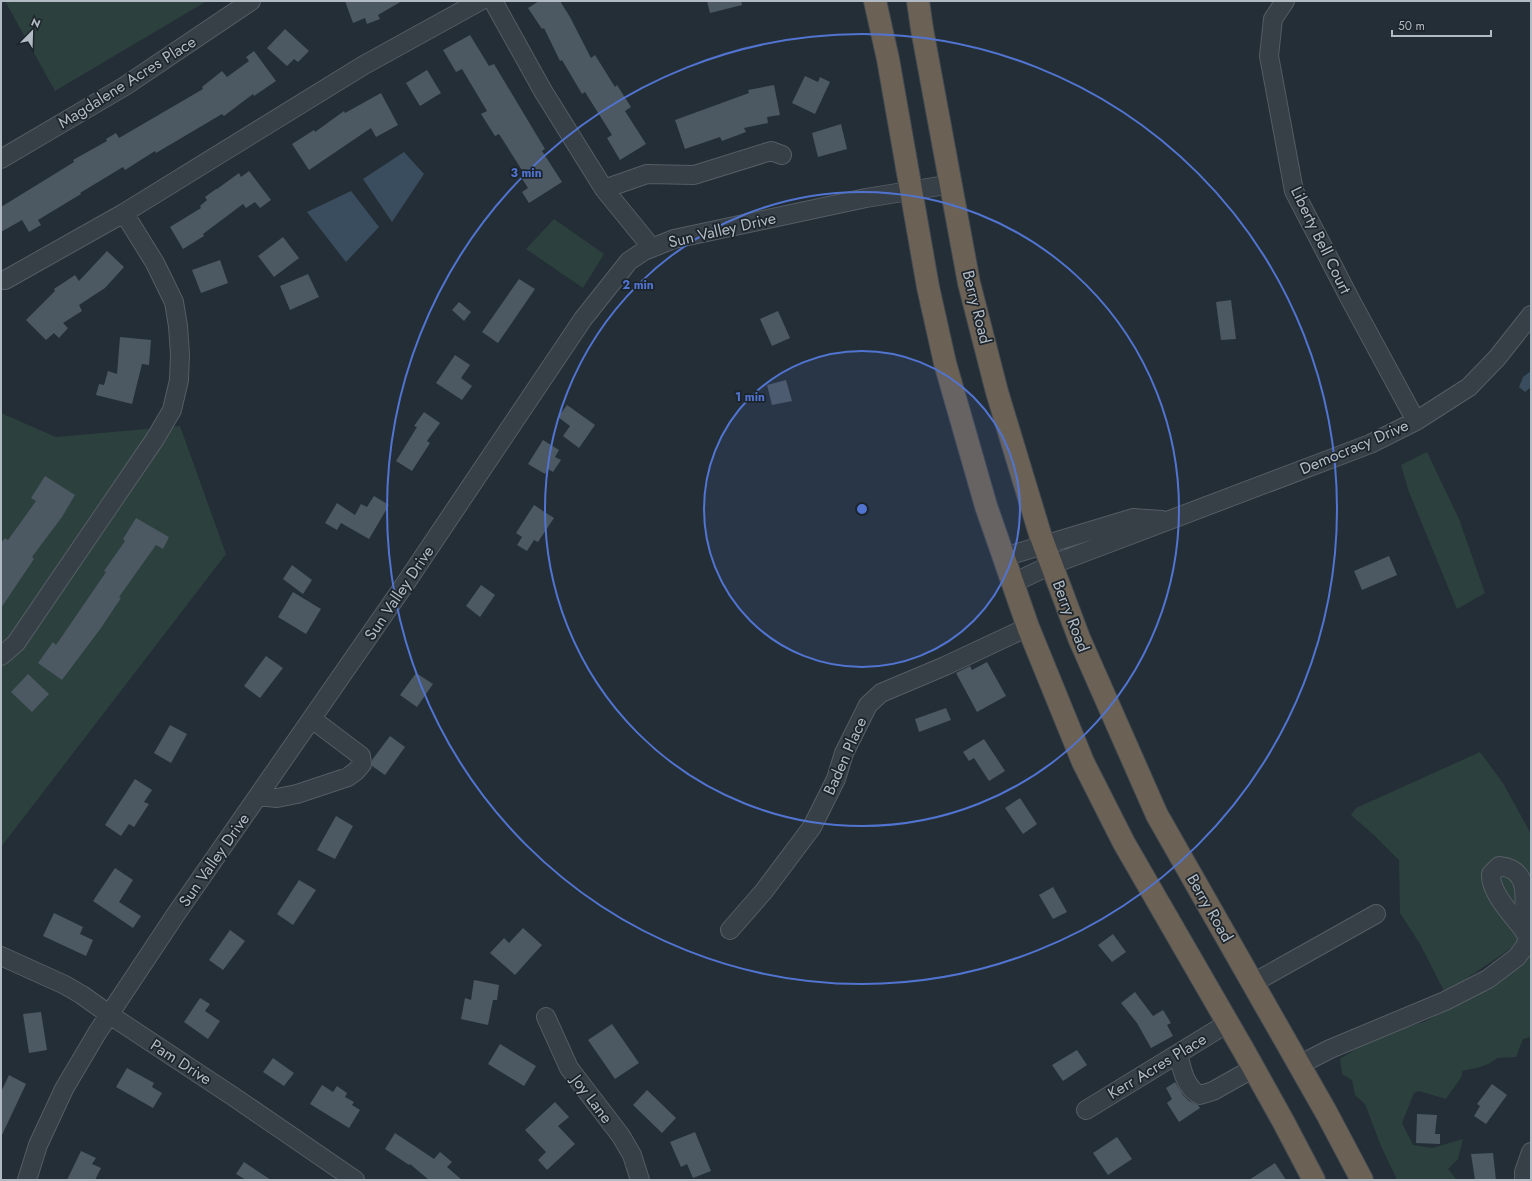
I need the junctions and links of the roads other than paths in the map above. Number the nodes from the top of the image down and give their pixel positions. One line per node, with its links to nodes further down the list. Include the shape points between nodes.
1 (251, 1): 8 (street, Magdalene Acres Place, via 125,86)
2 (480, 1): 12 (street, via 364,65)
3 (493, 1): 10 (street, via 543,91)
4 (875, 1): 11 (highway)
5 (918, 1): 9 (highway, Berry Road)
6 (1285, 1): 16 (street, Liberty Bell Court, via 1273,19 1270,56 1294,191)
7 (782, 155): 10 (street, via 771,151 694,175 647,174)
8 (1, 159)
9 (952, 184): 11 (street, Sun Valley Drive); 18 (highway, Berry Road, via 970,283 998,392)
10 (604, 190): 13 (street)
11 (911, 190): 13 (street, Sun Valley Drive, via 674,239); 19 (highway, via 944,363 986,506)
12 (124, 213): 14 (street); 23 (street, via 155,263 174,302 180,354 179,380 172,410 155,439 16,643)
13 (652, 248): 24 (street, Sun Valley Drive, via 629,262 583,319 404,587)
14 (5, 280)
15 (1531, 315): 16 (street, Democracy Drive, via 1497,358 1469,387)
16 (1416, 421): 17 (street, Democracy Drive, via 1370,444)
17 (1167, 521): 18 (street, Democracy Drive, via 1133,518); 20 (street, Democracy Drive)
18 (1044, 545): 19 (street, Democracy Drive); 20 (highway, Berry Road)
19 (1004, 557): 21 (highway)
20 (1052, 565): 21 (street, Democracy Drive); 30 (highway, Berry Road, via 1079,638 1157,815)
21 (1013, 583): 22 (highway)
22 (1028, 628): 28 (street, Baden Place, via 881,693 868,705 812,827 764,891); 33 (highway, via 1083,762 1120,836)
23 (1, 656)
24 (312, 719): 25 (street, Sun Valley Drive); 25 (street, via 362,756 362,764 348,777 304,792 277,798)
25 (258, 796): 31 (street, Sun Valley Drive)
26 (1376, 914): 30 (street)
27 (1522, 928): 35 (street, via 1527,936 1523,950 1488,979 1445,1001 1330,1049)
28 (730, 930)
29 (1, 956): 31 (street, Pam Drive, via 66,985)
30 (1253, 983): 35 (highway, Berry Road)
31 (110, 1015): 40 (street, Sun Valley Drive, via 64,1089 38,1145); 41 (street, Pam Drive)
32 (546, 1016): 42 (street, Joy Lane, via 569,1068 621,1136 632,1155)
33 (1228, 1023): 34 (street, Kerr Acres Place); 36 (highway)
34 (1178, 1054): 36 (street, via 1187,1082 1194,1092 1200,1095 1213,1091); 37 (street, Kerr Acres Place)
35 (1299, 1065): 43 (highway, Berry Road)
36 (1254, 1068): 39 (highway)
37 (1086, 1110)
38 (1531, 1152): 44 (street)
39 (1312, 1179)
40 (27, 1180)
41 (355, 1180)
42 (640, 1180)
43 (1362, 1180)
44 (1524, 1180)

